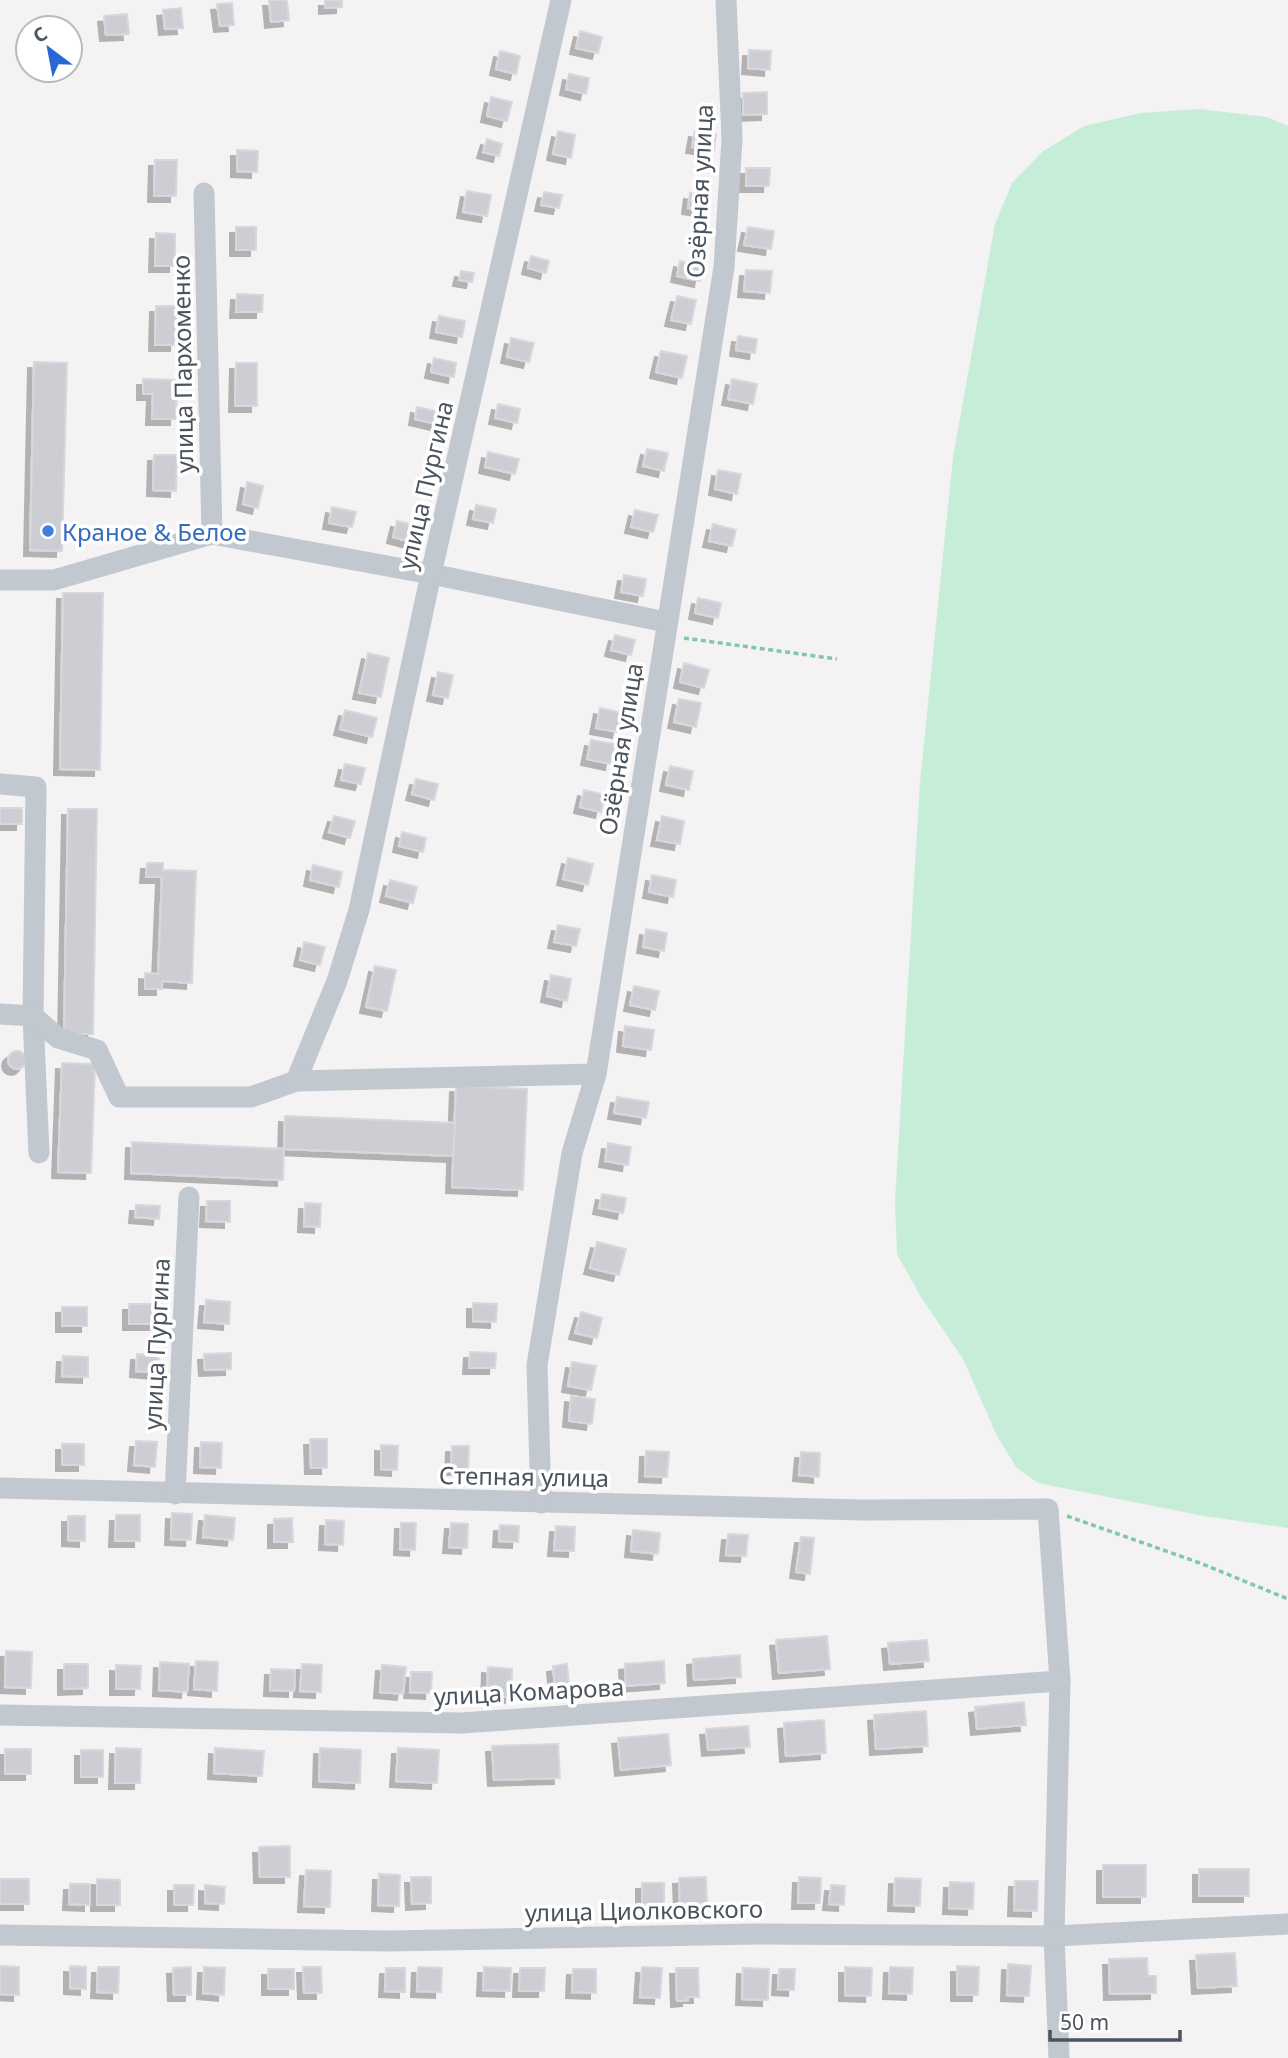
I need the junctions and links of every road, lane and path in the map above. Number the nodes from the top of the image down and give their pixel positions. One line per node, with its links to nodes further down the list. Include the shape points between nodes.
1 (561, 0): 5 (street, улица Пургина)
2 (726, 0): 7 (street, Озёрная улица, via 732,139 724,267)
3 (204, 193): 4 (street, улица Пархоменко)
4 (212, 534): 5 (street); 6 (street, via 54,580)
5 (431, 574): 7 (street); 13 (street, улица Пургина, via 359,910 337,981)
6 (0, 580)
7 (665, 629): 8 (path); 12 (street, Озёрная улица)
8 (837, 659)
9 (0, 784): 11 (street, via 36,787)
10 (0, 1014): 11 (street)
11 (33, 1016): 13 (street, via 58,1038 97,1050 119,1097 251,1097); 14 (street)
12 (596, 1074): 13 (street); 18 (street, Озёрная улица, via 572,1153 537,1365)
13 (296, 1080)
14 (39, 1153)
15 (189, 1196): 17 (street, улица Пургина)
16 (0, 1488): 17 (street, Степная улица)
17 (175, 1494): 18 (street, Степная улица)
18 (541, 1503): 19 (street, Степная улица)
19 (1048, 1509): 20 (path); 21 (street)
20 (1288, 1599)
21 (1060, 1681): 22 (street, улица Комарова, via 462,1723); 25 (street)
22 (0, 1715)
23 (1288, 1924): 25 (street, улица Циолковского)
24 (0, 1935): 25 (street, улица Циолковского, via 389,1941 757,1934)
25 (1054, 1936): 26 (street)
26 (1059, 2058)

